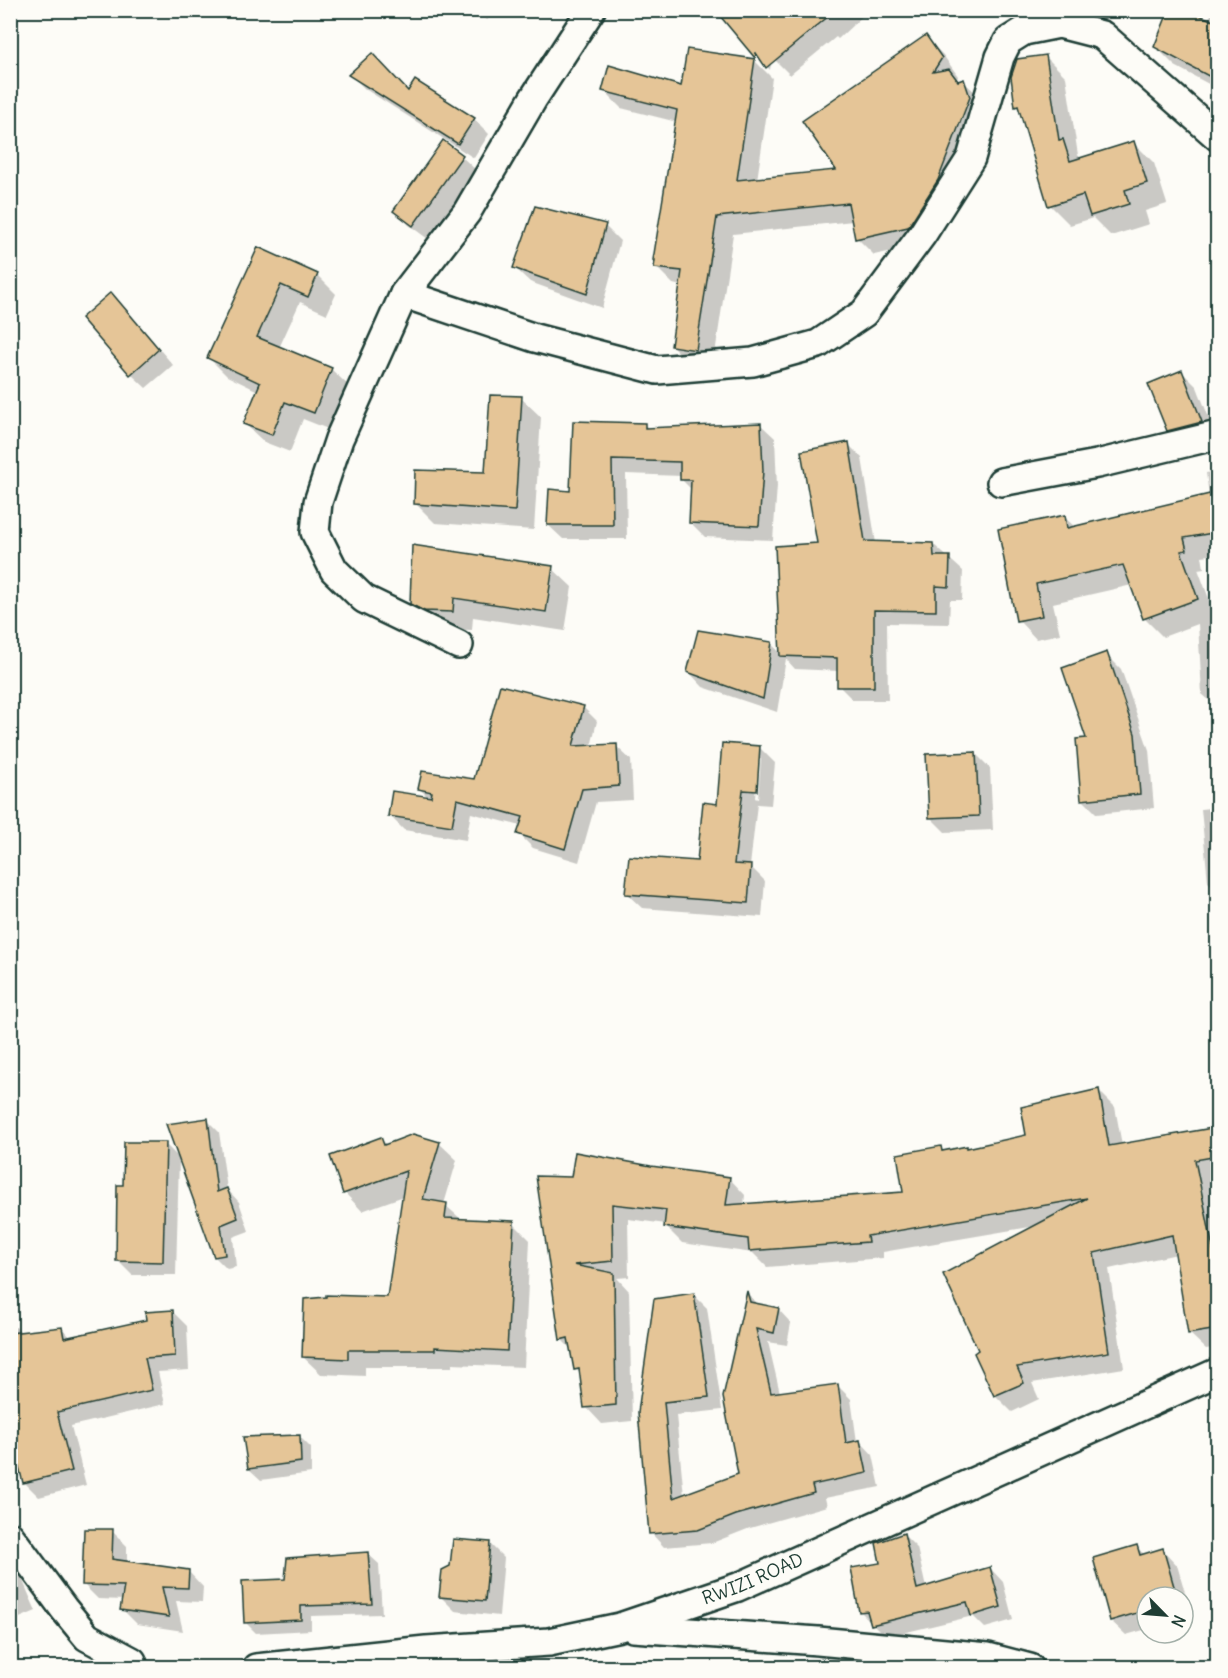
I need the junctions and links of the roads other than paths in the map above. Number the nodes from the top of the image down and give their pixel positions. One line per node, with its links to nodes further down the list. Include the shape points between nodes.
1 (591, 10): 3 (street, via 467,212)
2 (1218, 137): 3 (street, via 1102,35 1059,24 1036,28 1008,41 971,158 922,235 864,312 818,344 753,362 657,370 535,338)
3 (404, 294): 6 (street, via 339,439 318,502 315,532 334,570 364,599)
4 (1218, 435): 5 (street)
5 (1001, 482)
6 (459, 645)
7 (1218, 1372): 9 (street, RWIZI ROAD, via 738,1587)
8 (10, 1536): 11 (street, via 87,1637 132,1661)
9 (620, 1627): 10 (street, RWIZI ROAD); 13 (street, via 988,1657)
10 (430, 1659): 12 (street, RWIZI ROAD)
11 (135, 1668)
12 (256, 1668)
13 (1030, 1668)

